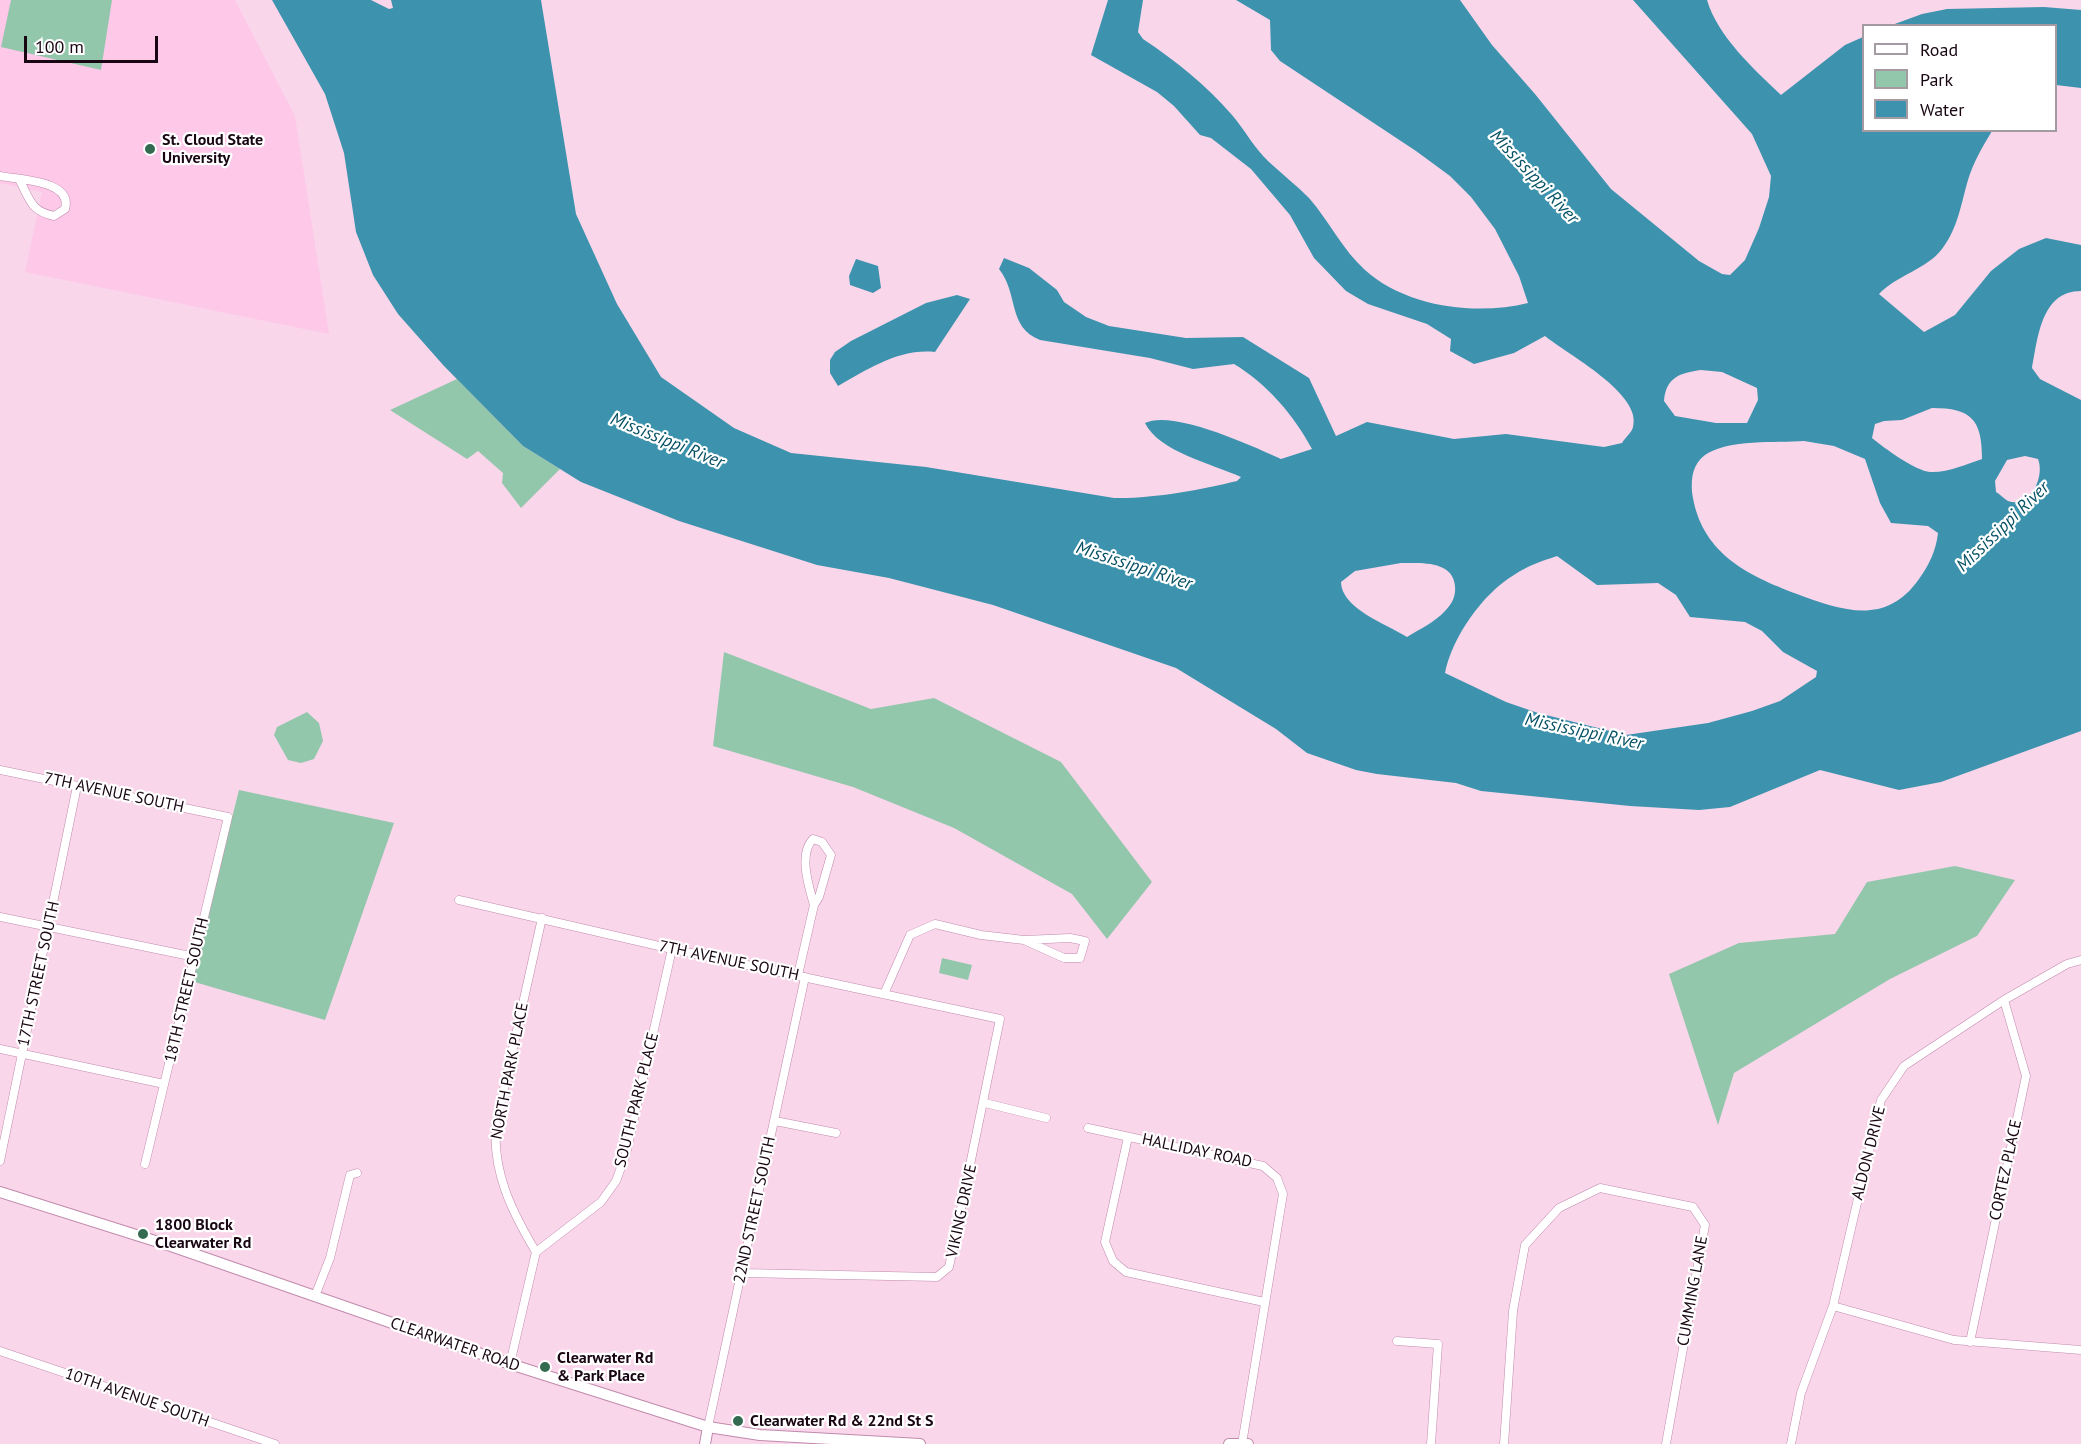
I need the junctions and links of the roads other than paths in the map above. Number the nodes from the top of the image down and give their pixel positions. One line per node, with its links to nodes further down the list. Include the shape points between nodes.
1 (0, 176): 2 (street)
2 (18, 179): 2 (street, via 56,187 67,201 65,209 54,216 40,213)
3 (0, 770): 4 (street, 7TH AVENUE SOUTH)
4 (77, 786): 5 (street, 7TH AVENUE SOUTH); 10 (street, 17TH STREET SOUTH)
5 (228, 817): 13 (street, 18TH STREET SOUTH)
6 (459, 900): 9 (street, 7TH AVENUE SOUTH)
7 (814, 905): 7 (street, 22ND STREET SOUTH, via 831,855 813,839 808,845 806,863); 15 (street, 22ND STREET SOUTH)
8 (0, 917): 10 (street)
9 (542, 918): 12 (street, 7TH AVENUE SOUTH); 32 (street, NORTH PARK PLACE, via 494,1143 504,1191)
10 (49, 927): 13 (street); 20 (street, 17TH STREET SOUTH)
11 (1024, 940): 11 (street, via 1064,958 1080,958 1085,941); 16 (street, via 935,924 910,935)
12 (672, 949): 15 (street, 7TH AVENUE SOUTH); 32 (street, SOUTH PARK PLACE, via 626,1154 616,1181 601,1202)
13 (195, 957): 21 (street, 18TH STREET SOUTH)
14 (2081, 960): 17 (street, ALDON DRIVE)
15 (801, 976): 16 (street, 7TH AVENUE SOUTH); 24 (street, 22ND STREET SOUTH)
16 (885, 994): 18 (street, 7TH AVENUE SOUTH)
17 (2004, 1000): 36 (street, ALDON DRIVE, via 1905,1066 1881,1100); 38 (street, CORTEZ PLACE, via 2026,1076)
18 (1000, 1019): 22 (street, VIKING DRIVE)
19 (0, 1049): 20 (street)
20 (23, 1054): 21 (street); 28 (street, 17TH STREET SOUTH)
21 (164, 1084): 29 (street, 18TH STREET SOUTH)
22 (985, 1103): 23 (street); 33 (street, VIKING DRIVE, via 950,1267 937,1277)
23 (1047, 1118)
24 (774, 1121): 26 (street); 33 (street, 22ND STREET SOUTH)
25 (1088, 1128): 27 (street)
26 (836, 1134)
27 (1128, 1137): 35 (street, HALLIDAY ROAD, via 1263,1166 1277,1178 1283,1194); 35 (street, HALLIDAY ROAD, via 1105,1242 1113,1261 1126,1272)
28 (0, 1161)
29 (145, 1164)
30 (357, 1173): 34 (street, via 350,1175 330,1258)
31 (0, 1192): 34 (street, CLEARWATER ROAD)
32 (536, 1252): 41 (street)
33 (742, 1273): 42 (street, 22ND STREET SOUTH)
34 (315, 1296): 41 (street, CLEARWATER ROAD)
35 (1264, 1302): 47 (street, HALLIDAY ROAD)
36 (1833, 1306): 38 (street); 52 (street, ALDON DRIVE, via 1801,1393)
37 (1397, 1341): 49 (street, via 1438,1344)
38 (1970, 1342): 39 (street)
39 (2081, 1350)
40 (0, 1352): 43 (street, 10TH AVENUE SOUTH)
41 (510, 1364): 42 (street, CLEARWATER ROAD)
42 (708, 1427): 44 (street, 22ND STREET SOUTH); 45 (street, CLEARWATER ROAD, via 760,1435)
43 (275, 1444)
44 (705, 1444)
45 (920, 1444)
46 (1229, 1444): 47 (street)
47 (1242, 1444): 48 (street)
48 (1248, 1444)
49 (1431, 1444)
50 (1503, 1444): 51 (street, CUMMING LANE, via 1513,1311 1525,1245 1559,1208 1600,1188 1693,1207 1705,1225)
51 (1666, 1444)
52 (1791, 1444)

